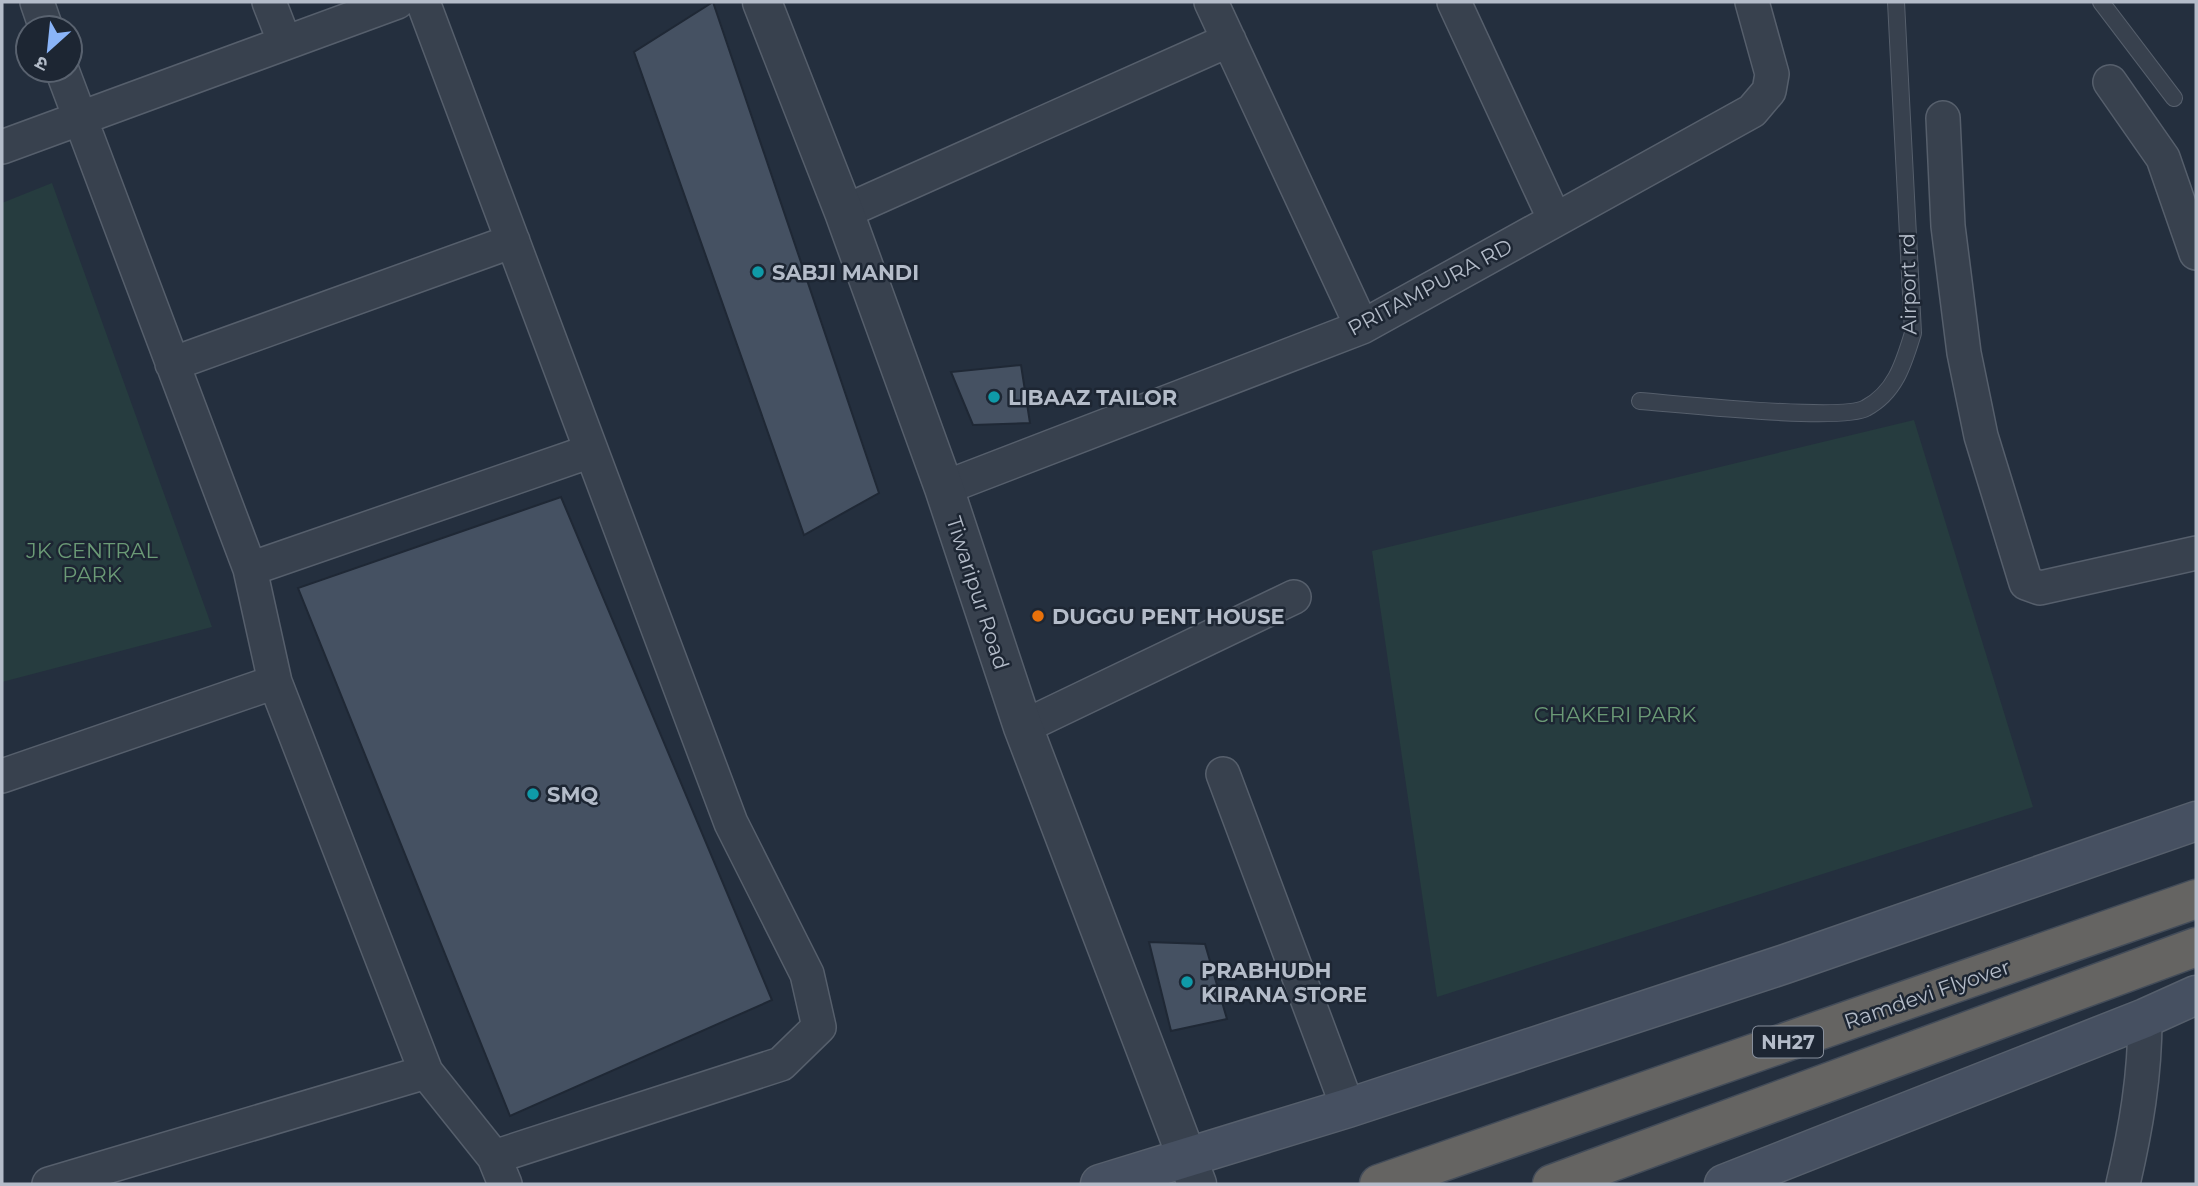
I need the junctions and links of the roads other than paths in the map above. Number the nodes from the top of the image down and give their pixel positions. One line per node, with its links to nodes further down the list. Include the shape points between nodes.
1 (270, 2): 11 (street)
2 (397, 2): 11 (street)
3 (423, 2): 20 (street)
4 (762, 2): 18 (street, Tiwaripur Road)
5 (1211, 2): 10 (street)
6 (1454, 2): 19 (street)
7 (1752, 2): 19 (street, PRITAMPURA RD, via 1772,74 1769,91 1752,111)
8 (1896, 2): 24 (lane, Airport rd, via 1913,333 1899,377 1866,409 1833,414)
9 (2101, 2): 14 (lane)
10 (1229, 40): 18 (street); 22 (street)
11 (285, 43): 16 (street)
12 (2110, 82): 21 (street, via 2163,159)
13 (67, 84): 16 (street)
14 (2174, 98)
15 (1943, 118): 27 (street, via 1948,226 1964,353 1981,436 2026,583 2040,588)
16 (79, 119): 17 (street); 23 (street)
17 (2, 147)
18 (844, 212): 26 (street, Tiwaripur Road)
19 (1555, 220): 22 (street, PRITAMPURA RD)
20 (513, 241): 23 (street); 25 (street)
21 (2196, 253)
22 (1362, 327): 26 (street, PRITAMPURA RD)
23 (172, 364): 28 (street)
24 (1640, 401)
25 (592, 451): 28 (street); 41 (street, via 731,823 807,974 819,1027 781,1064)
26 (944, 488): 31 (street, Tiwaripur Road)
27 (2196, 553)
28 (250, 569): 30 (street)
29 (1294, 597): 31 (street)
30 (275, 682): 33 (street); 39 (street)
31 (1023, 727): 42 (street, Tiwaripur Road)
32 (1223, 774): 40 (street)
33 (2, 776)
34 (2196, 821): 40 (main road, via 1785,964)
35 (2196, 899): 45 (highway, Ramdevi Flyover / NH27)
36 (2196, 947): 46 (highway, NH27)
37 (2196, 995): 38 (main road)
38 (2146, 1018): 47 (main road); 48 (street, via 2138,1119)
39 (426, 1072): 41 (street); 43 (street)
40 (1348, 1108): 42 (main road)
41 (500, 1171)
42 (1193, 1172): 44 (main road)
43 (49, 1184)
44 (1100, 1184)
45 (1379, 1184)
46 (1552, 1184)
47 (1724, 1184)
48 (2123, 1184)

